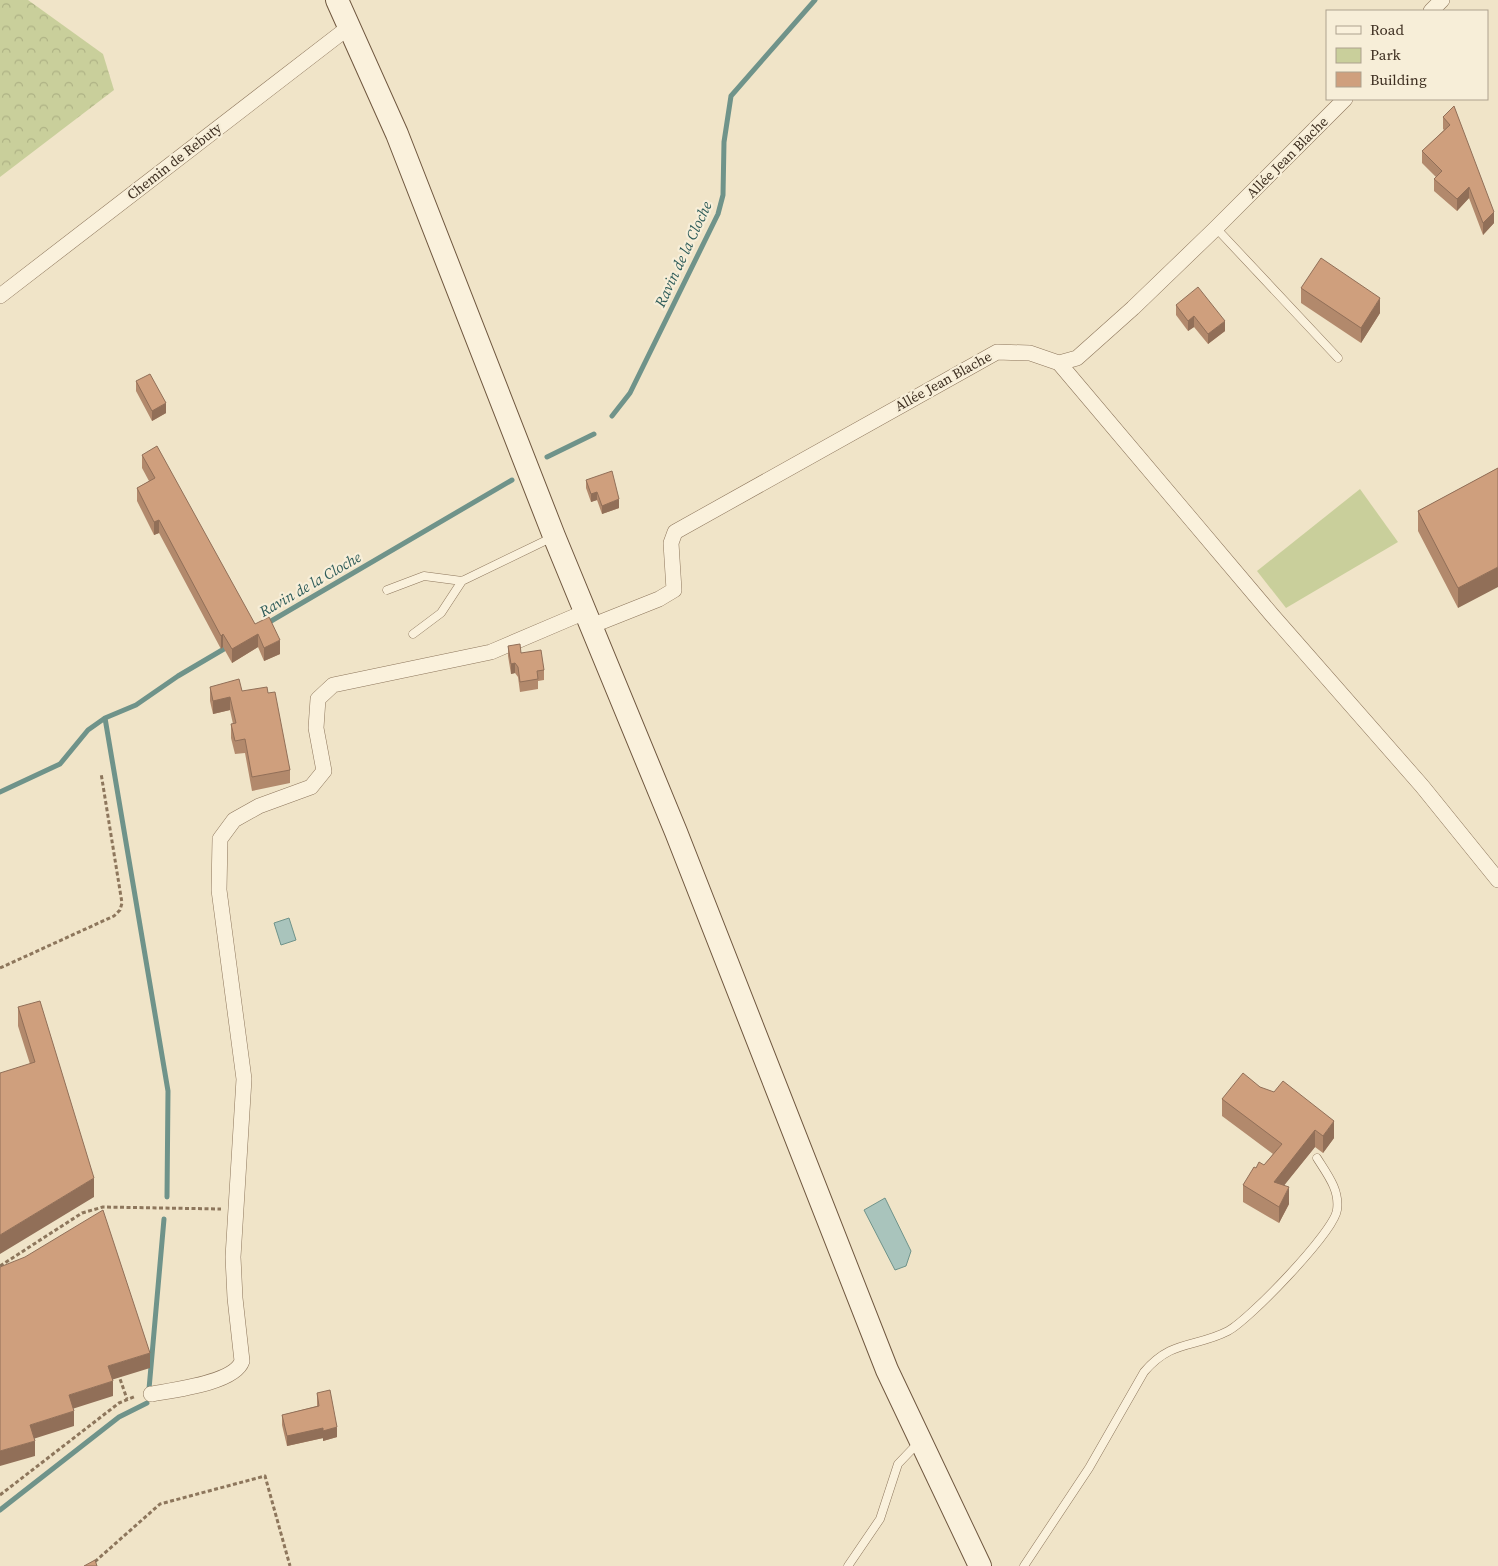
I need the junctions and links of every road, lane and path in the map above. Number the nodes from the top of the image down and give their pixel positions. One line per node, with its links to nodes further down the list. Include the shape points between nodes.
1 (321, 0): 5 (main road)
2 (337, 0): 5 (main road)
3 (1442, 0): 4 (street)
4 (1432, 10)
5 (343, 31): 8 (street, Chemin de Rebuty); 11 (main road, via 397,134)
6 (1344, 100): 7 (street, Allée Jean Blache)
7 (1216, 228): 9 (lane); 10 (street, Allée Jean Blache, via 1077,358)
8 (0, 296)
9 (1338, 358)
10 (1060, 363): 14 (street, Allée Jean Blache, via 1030,352 997,352 675,532 670,543 674,590 659,600); 17 (street, via 1272,615 1422,786)
11 (554, 536): 12 (lane); 14 (main road)
12 (462, 581): 13 (lane, via 424,576); 15 (lane, via 441,613)
13 (387, 590)
14 (588, 619): 20 (street, via 491,652 333,685 318,699 316,728 324,772 310,787 259,806 234,820 220,839 219,890 244,1079); 27 (main road, via 676,832 887,1370)
15 (413, 634)
16 (101, 773): 18 (path, via 122,903 120,910 114,916)
17 (1498, 880)
18 (0, 968)
19 (1316, 1158): 33 (lane, via 1332,1182 1337,1198 1337,1212 1329,1228 1289,1274 1230,1330 1181,1345 1155,1359 1144,1372 1089,1468)
20 (236, 1210): 21 (path, via 103,1207 82,1213); 25 (street, via 234,1283 243,1356 241,1366 205,1382)
21 (68, 1222): 22 (path); 23 (path)
22 (71, 1231)
23 (0, 1266)
24 (117, 1371): 26 (path)
25 (151, 1394): 26 (path)
26 (127, 1399): 28 (path)
27 (921, 1441): 31 (lane, via 898,1464 880,1519); 32 (main road)
28 (0, 1495)
29 (90, 1566): 30 (path, via 160,1504 265,1476)
30 (290, 1566)
31 (848, 1566)
32 (980, 1566)
33 (1024, 1566)

